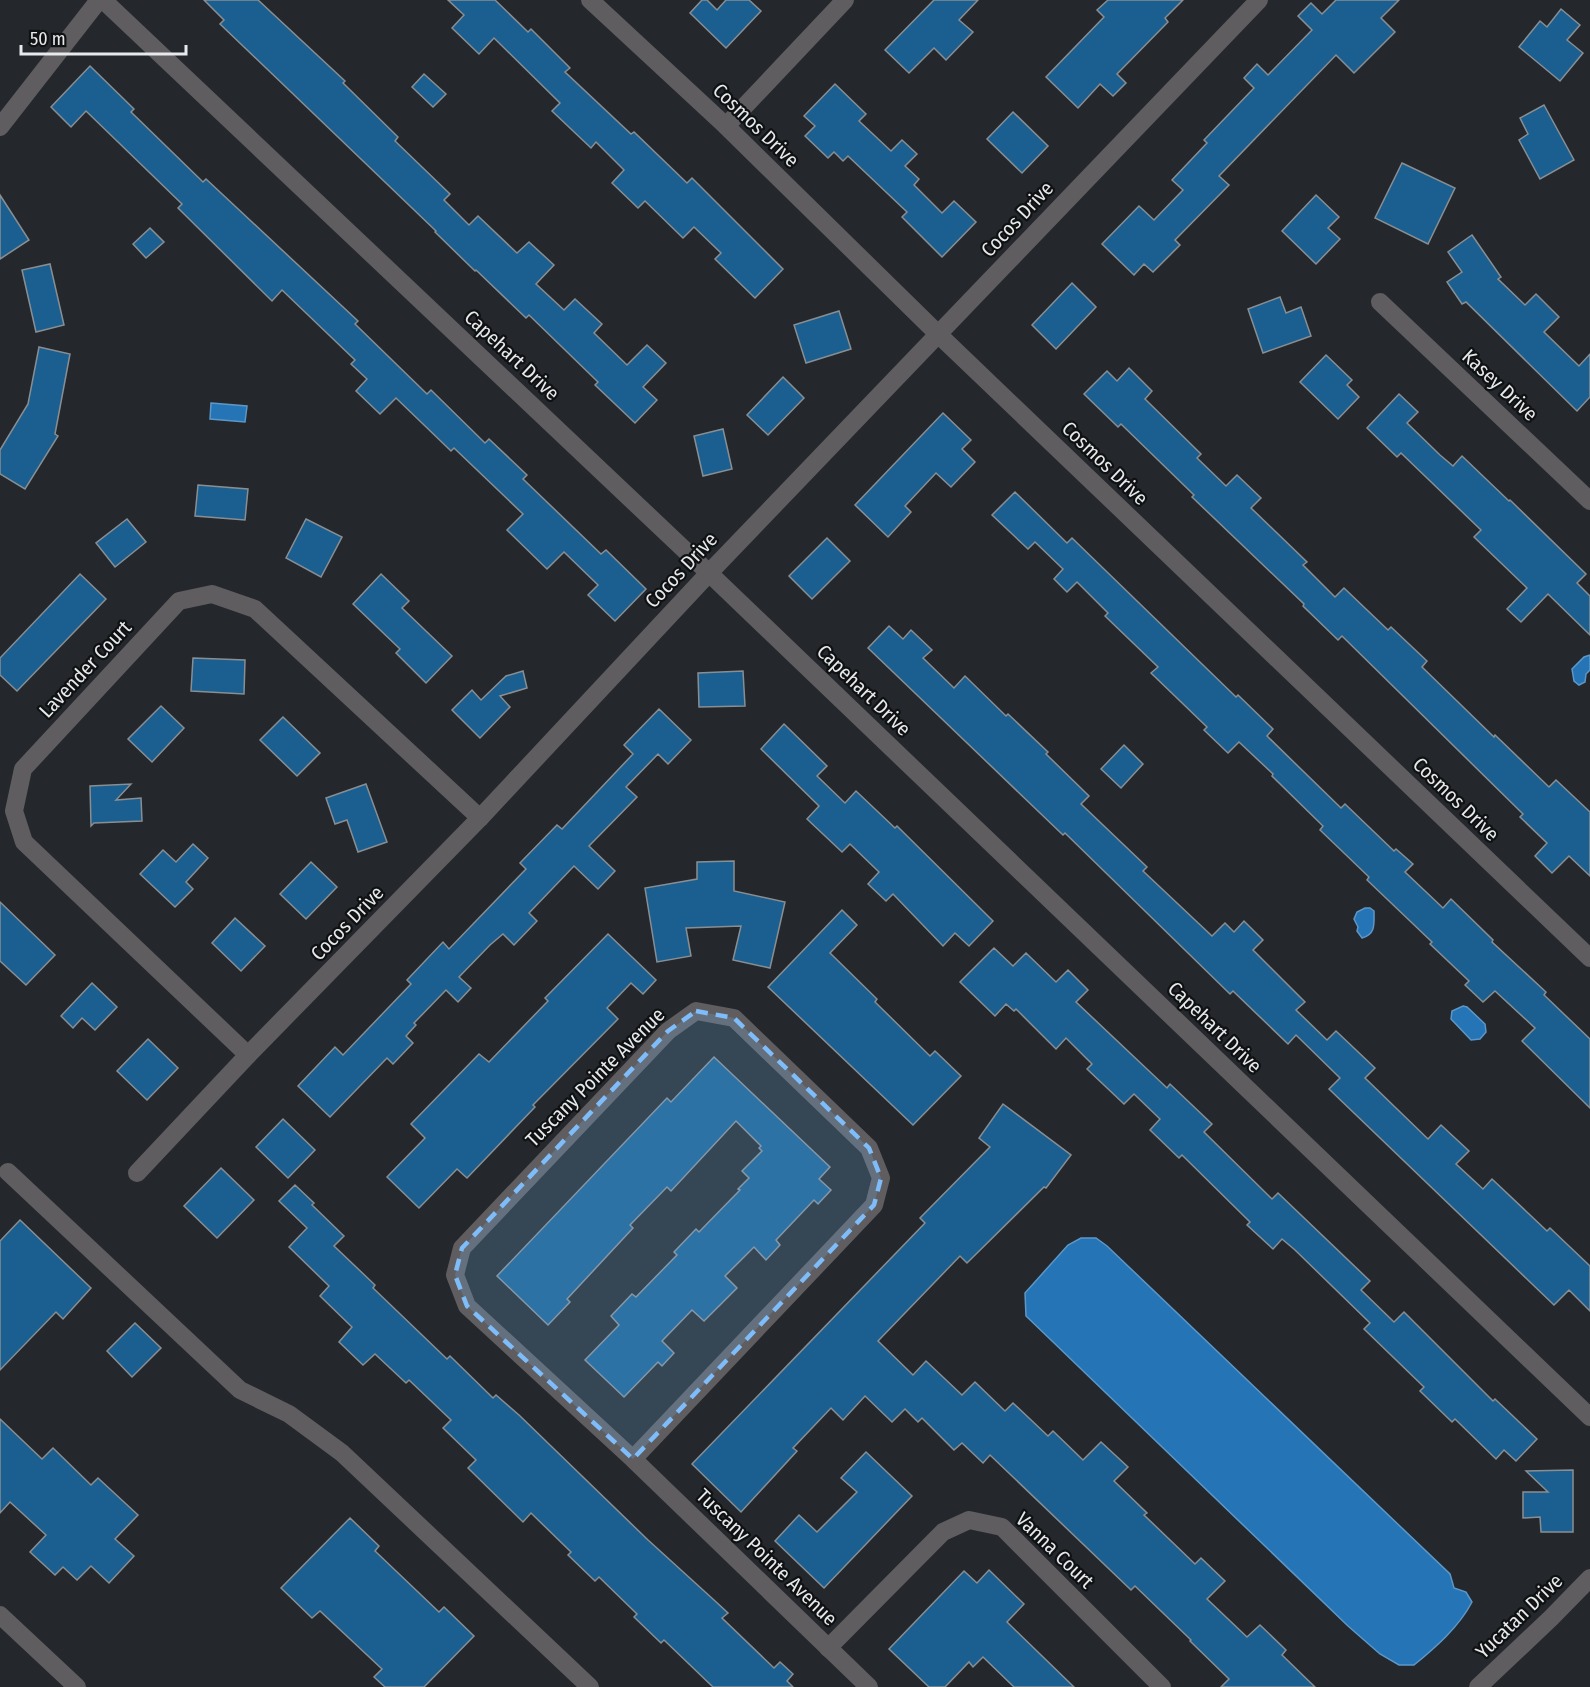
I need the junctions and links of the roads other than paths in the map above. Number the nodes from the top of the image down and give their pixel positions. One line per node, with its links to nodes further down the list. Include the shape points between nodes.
1 (101, 0): 6 (street); 10 (street, Capehart Drive)
2 (590, 0): 5 (street, Cosmos Drive)
3 (845, 0): 5 (street)
4 (1259, 0): 8 (street, Cocos Drive)
5 (726, 126): 8 (street, Cosmos Drive)
6 (0, 127)
7 (1380, 302): 9 (street, Kasey Drive)
8 (939, 335): 10 (street, Cocos Drive); 12 (street, Cosmos Drive)
9 (1590, 501)
10 (709, 573): 11 (street, Cocos Drive); 16 (street, Capehart Drive)
11 (480, 818): 13 (street, Cocos Drive); 13 (street, Lavender Court, via 255,609 212,594 179,601 23,769 14,811 24,842)
12 (1590, 958)
13 (248, 1055): 15 (street, Cocos Drive)
14 (3, 1172): 22 (street, via 240,1390 289,1414 342,1453)
15 (137, 1173)
16 (1590, 1417)
17 (633, 1459): 17 (street, Tuscany Pointe Avenue, via 467,1306 455,1275 462,1248 668,1030 696,1011 734,1018 869,1148 881,1178 874,1204); 20 (street, Tuscany Pointe Avenue)
18 (1590, 1578): 25 (street, Yucatan Drive)
19 (0, 1615): 21 (street)
20 (828, 1648): 23 (street, Tuscany Pointe Avenue); 24 (street, Vanna Court, via 943,1532 969,1520 1002,1527)
21 (77, 1687)
22 (590, 1687)
23 (869, 1687)
24 (1162, 1687)
25 (1478, 1687)

